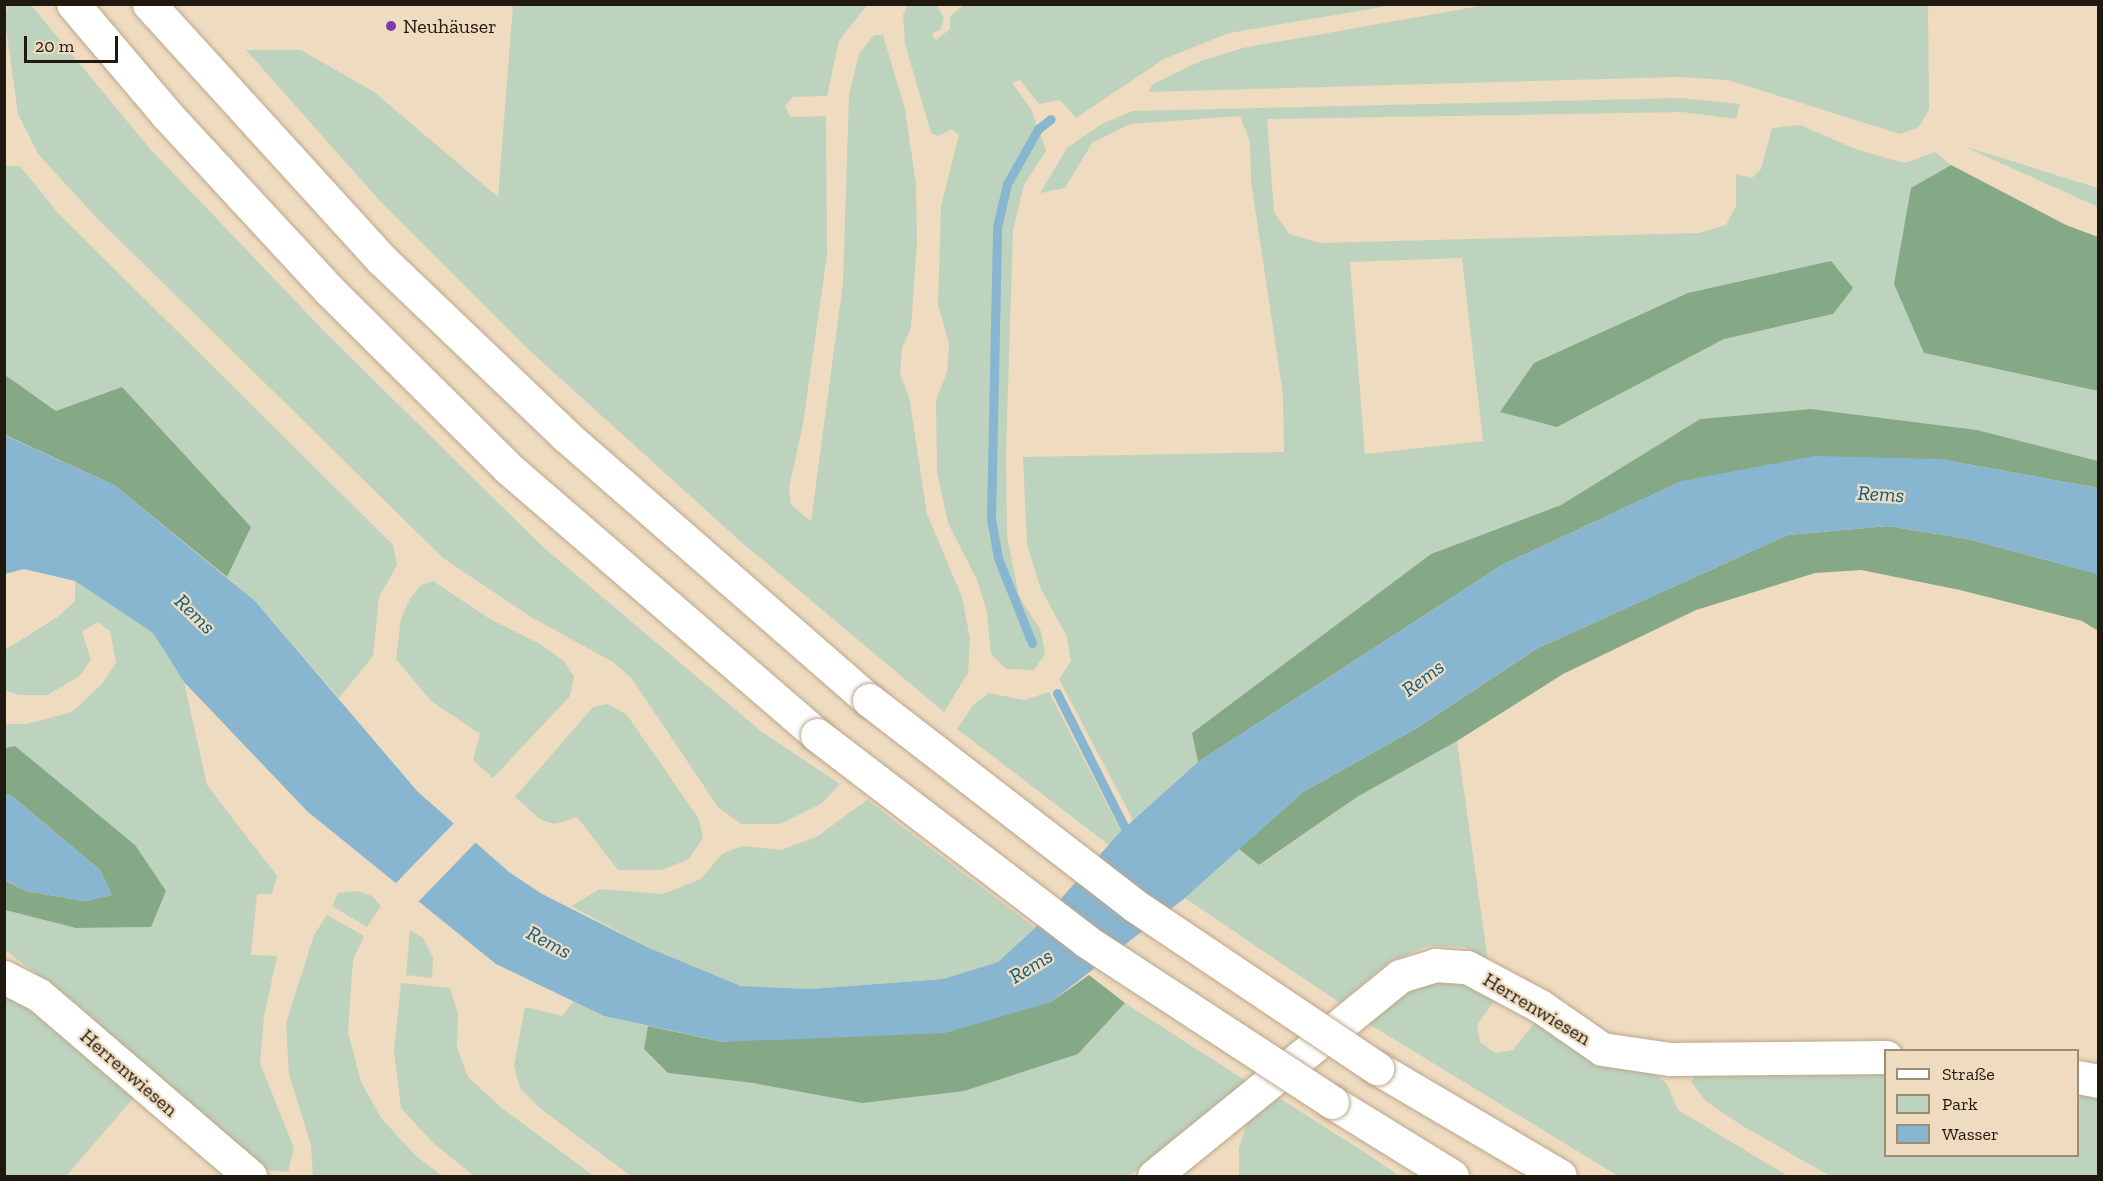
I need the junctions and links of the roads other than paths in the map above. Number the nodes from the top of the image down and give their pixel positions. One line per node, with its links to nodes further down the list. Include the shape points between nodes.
1 (73, 4): 9 (main road, bridge, via 167,115 329,290 508,468 817,735 1086,941)
2 (149, 4): 10 (main road, bridge, via 381,260 558,428 869,700 1134,904 1377,1068)
3 (4, 977): 7 (main road, Herrenwiesen, via 39,995)
4 (1884, 1057): 8 (main road, Herrenwiesen, via 1670,1059 1602,1049 1540,1006 1467,967 1435,965 1401,976)
5 (2079, 1077): 6 (main road)
6 (2098, 1081)
7 (250, 1176)
8 (1154, 1176)
9 (1452, 1176)
10 (1560, 1176)

